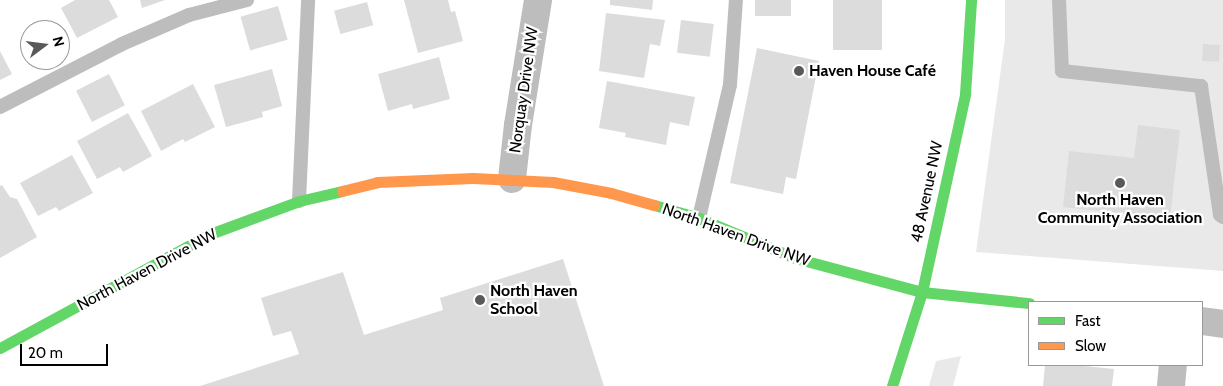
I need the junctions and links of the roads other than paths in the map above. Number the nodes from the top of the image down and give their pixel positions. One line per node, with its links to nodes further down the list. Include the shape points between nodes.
1 (247, 0): 7 (lane, via 189,15 122,44)
2 (308, 0): 9 (lane)
3 (538, 0): 8 (street, Norquay Drive NW)
4 (736, 0): 11 (lane, via 730,85)
5 (971, 0): 12 (street, 48 Avenue NW, via 965,94)
6 (1059, 0): 10 (lane, via 1062,71 1201,86 1220,215)
7 (0, 107)
8 (512, 179): 9 (street, North Haven Drive NW, via 377,182); 11 (street, North Haven Drive NW, via 553,182 611,193)
9 (299, 201): 16 (street, North Haven Drive NW, via 210,234)
10 (1223, 217)
11 (698, 218): 12 (street, North Haven Drive NW, via 795,258)
12 (922, 292): 13 (street, North Haven Drive NW); 18 (street, 48 Avenue NW)
13 (1028, 303)
14 (1203, 322): 15 (street)
15 (1223, 324)
16 (0, 348)
17 (1173, 366): 19 (street)
18 (892, 386)
19 (1171, 386)

